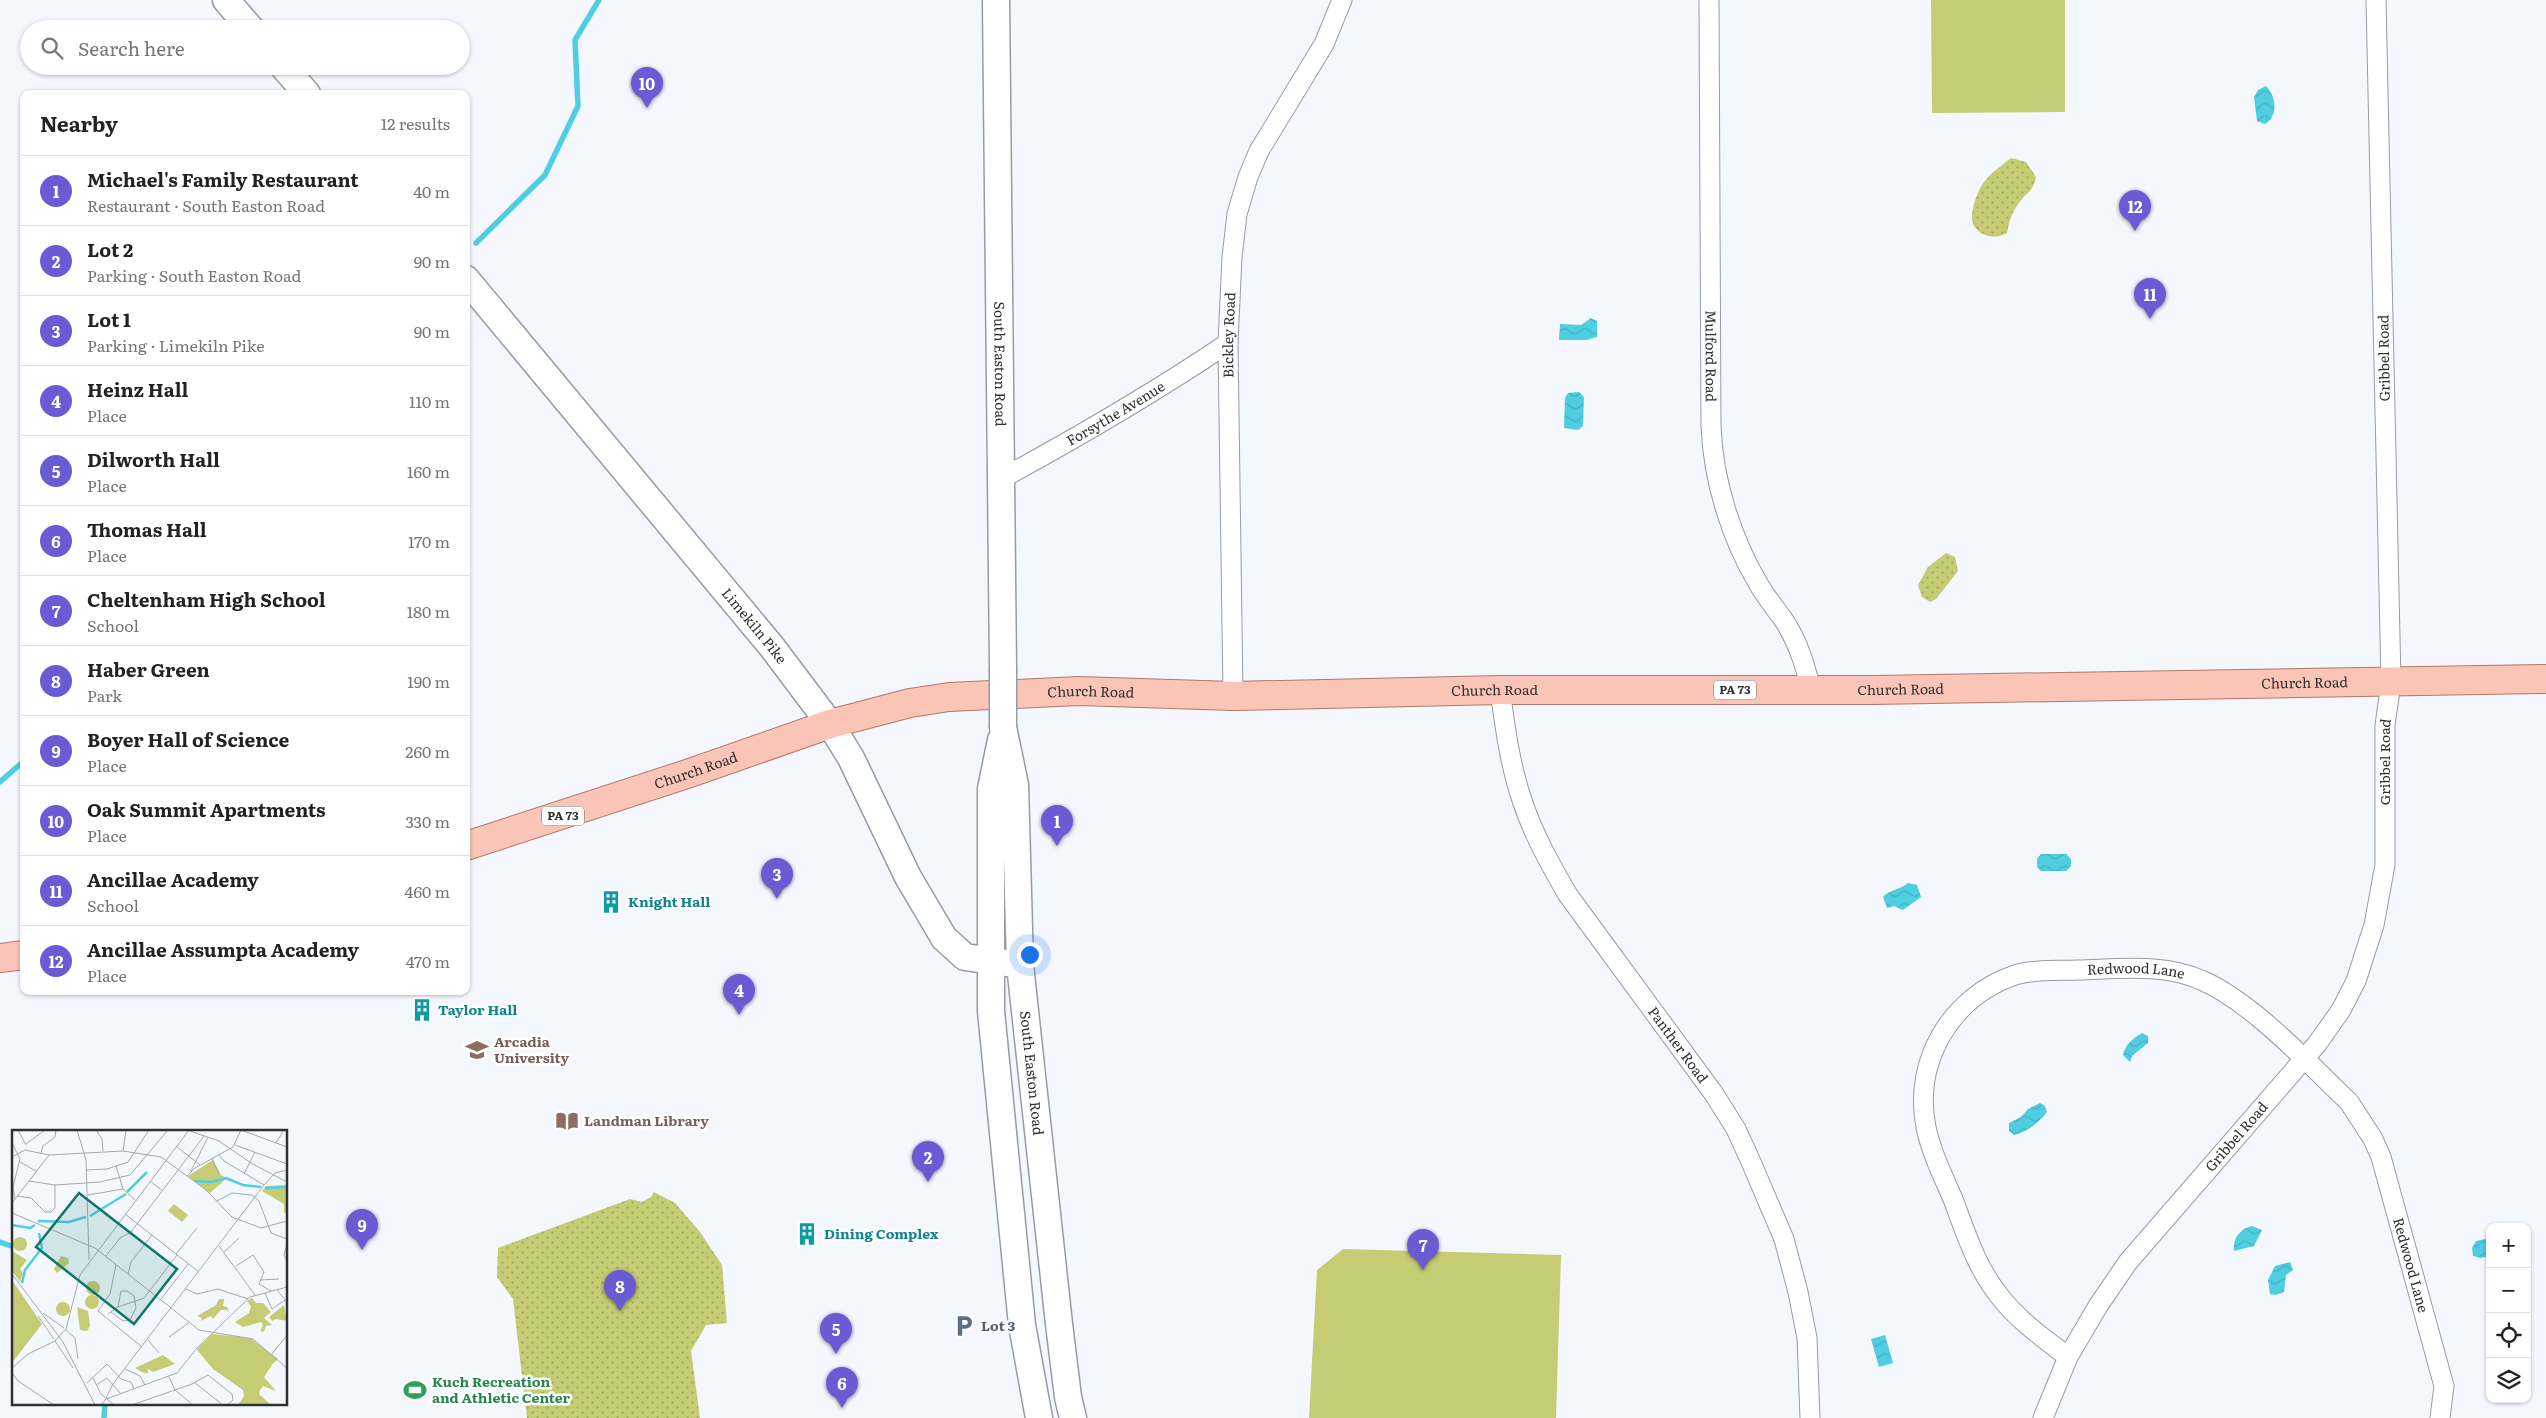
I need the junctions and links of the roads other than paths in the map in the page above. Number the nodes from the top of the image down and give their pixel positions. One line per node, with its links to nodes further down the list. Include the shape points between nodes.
1 (226, 0): 6 (main road)
2 (996, 0): 11 (main road, South Easton Road)
3 (1342, 0): 10 (street, Bickley Road, via 1324,44 1259,151 1241,195 1234,236)
4 (1709, 0): 15 (street, Mulford Road, via 1711,426 1714,464 1747,562 1792,635 1802,656)
5 (2376, 0): 13 (street, Gribbel Road)
6 (243, 20)
7 (291, 75): 8 (main road)
8 (304, 90)
9 (470, 284): 17 (main road, Limekiln Pike, via 772,647)
10 (1228, 344): 11 (street, Forsythe Avenue, via 1102,424); 16 (street, Bickley Road)
11 (1001, 479): 18 (main road, South Easton Road, bridge)
12 (2546, 679): 13 (main road, Church Road / PA 73)
13 (2391, 683): 15 (main road, Church Road / PA 73); 24 (street, Gribbel Road, via 2384,725 2385,865 2374,925 2356,981 2329,1030)
14 (1500, 690): 15 (main road, Church Road / PA 73); 16 (main road, Church Road / PA 73); 28 (street, Panther Road, via 1514,771 1534,830 1568,894 1714,1094 1736,1129 1769,1201 1784,1239 1802,1311 1807,1338)
15 (1810, 690)
16 (1233, 696): 17 (main road, Church Road / PA 73, via 1079,691 949,697 910,703)
17 (830, 724): 19 (main road, Church Road / PA 73); 22 (main road, Limekiln Pike, via 851,758 931,919 944,938 965,957)
18 (1003, 727): 22 (main road, South Easton Road, via 991,789); 23 (main road, South Easton Road, via 1015,785)
19 (470, 845)
20 (20, 956): 21 (main road)
21 (0, 958)
22 (991, 962): 23 (main road, Limekiln Pike); 26 (main road, South Easton Road, via 991,1011 1022,1325)
23 (1020, 965): 27 (main road, South Easton Road, via 1059,1324)
24 (2304, 1059): 25 (street, Gribbel Road, via 2128,1262); 25 (street, Redwood Lane, via 2239,1002 2201,980 2161,970 2024,973 1979,993 1952,1017 1936,1044 1926,1076 1924,1106 1931,1145 1986,1278 2023,1322); 30 (street, Redwood Lane, via 2349,1102 2381,1157 2444,1386)
25 (2068, 1357): 29 (street, Gribbel Road)
26 (1039, 1418)
27 (1073, 1418)
28 (1810, 1418)
29 (2043, 1418)
30 (2440, 1418)

